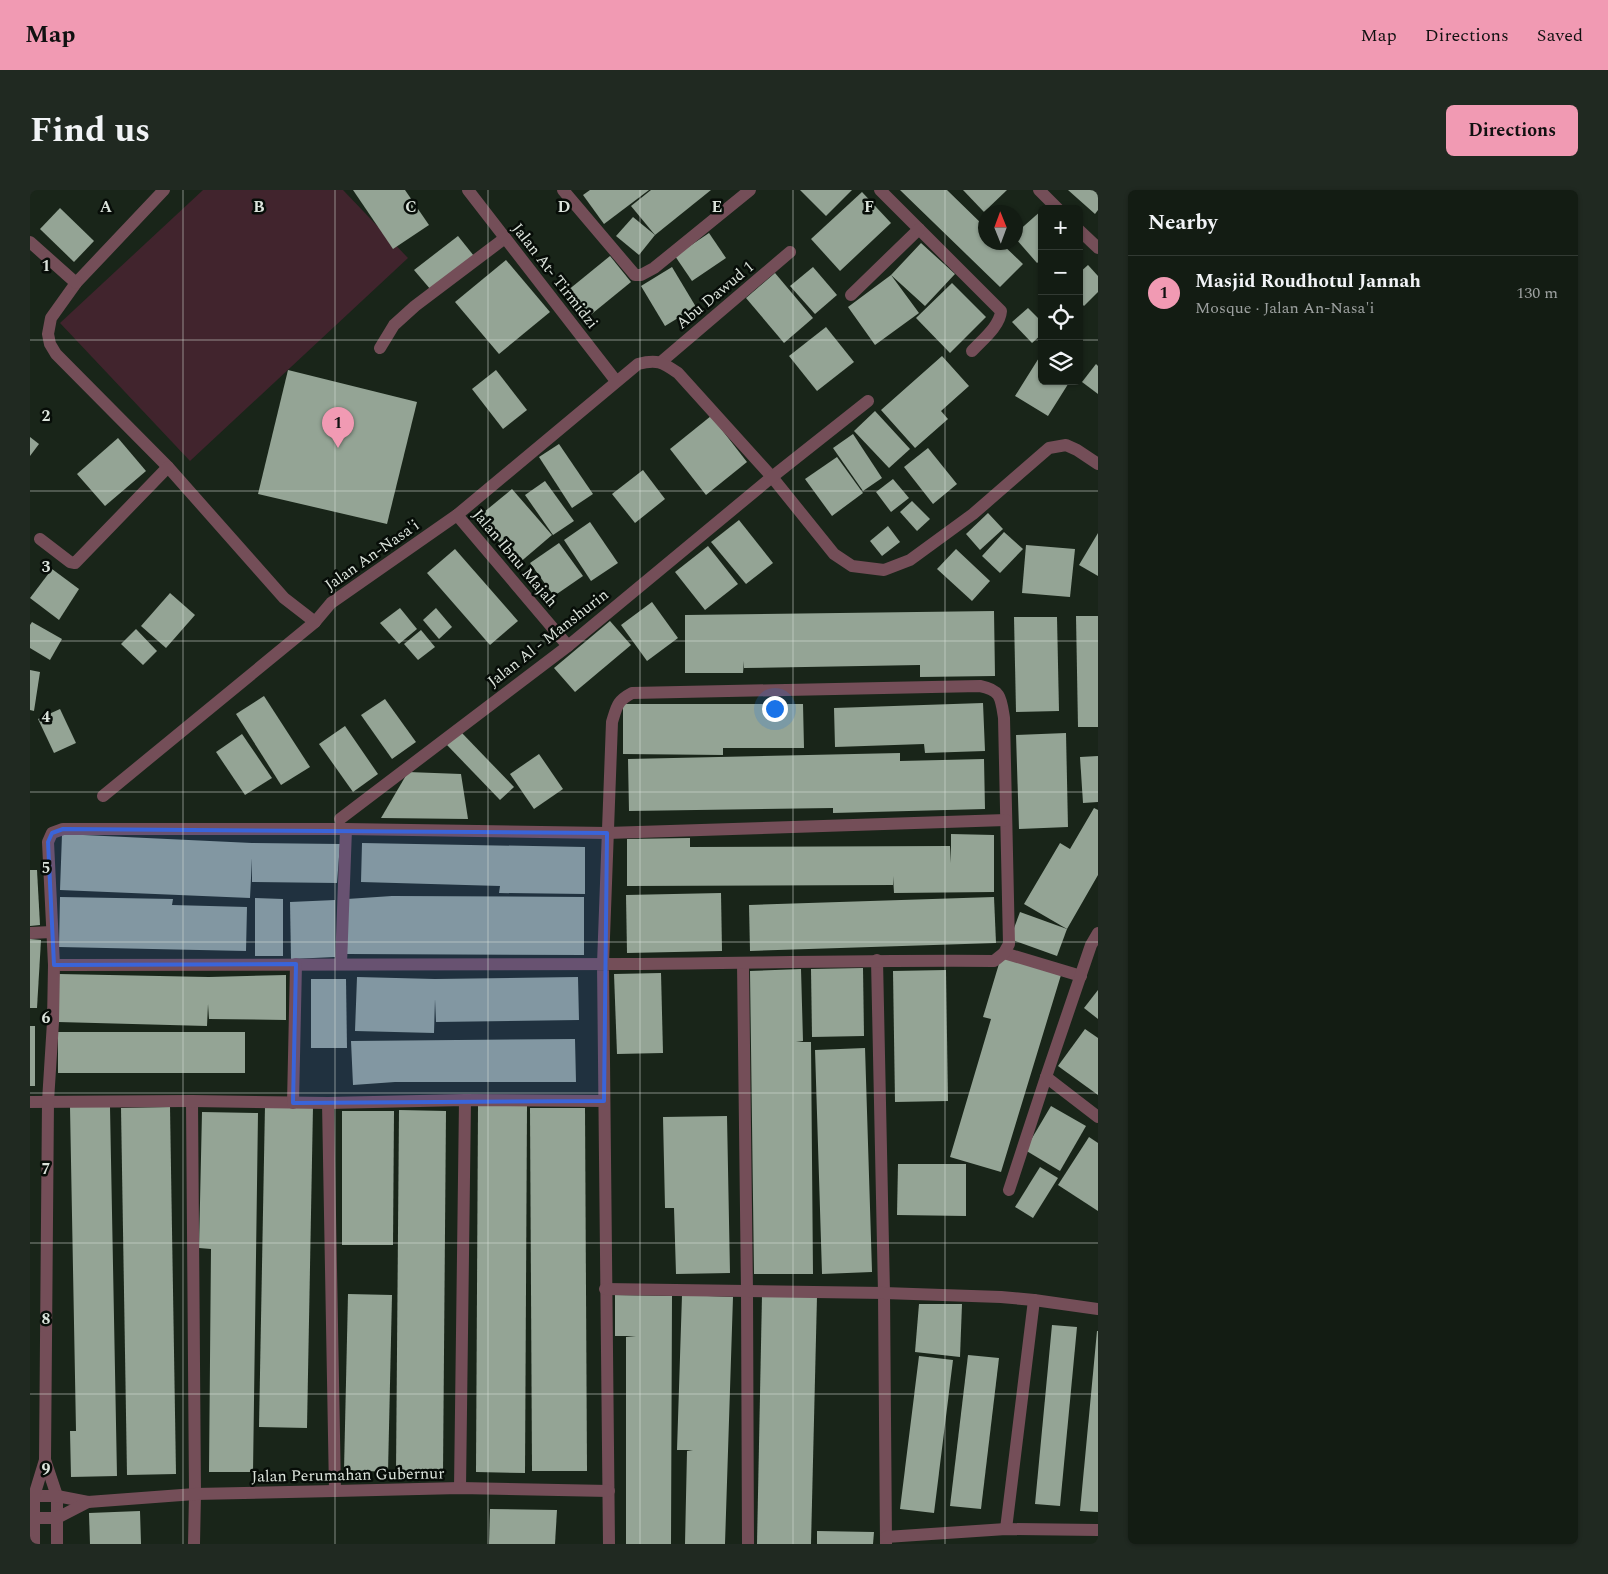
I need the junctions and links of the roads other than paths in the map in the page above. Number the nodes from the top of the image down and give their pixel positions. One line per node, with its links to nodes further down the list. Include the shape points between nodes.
1 (164, 190): 14 (street)
2 (468, 190): 10 (street, Jalan At- Tirmidzi)
3 (750, 190): 6 (street, via 641,275 633,275)
4 (880, 190): 8 (street)
5 (1039, 190): 7 (street)
6 (570, 192)
7 (1054, 205)
8 (920, 229): 15 (street); 17 (street, via 1001,311 997,323)
9 (1083, 234): 12 (street)
10 (505, 238): 16 (street, via 394,325); 19 (street, Jalan At- Tirmidzi)
11 (30, 242): 14 (street)
12 (1098, 248)
13 (790, 252): 18 (street, Abu Dawud 1)
14 (76, 284): 22 (street, via 51,318 50,344 56,354)
15 (851, 295)
16 (380, 348)
17 (972, 351)
18 (661, 362): 19 (street, Jalan An-Nasa'i, via 638,364); 23 (street, via 678,373)
19 (616, 381): 24 (street, Jalan An-Nasa'i)
20 (868, 401): 23 (street, Jalan Al - Manshurin)
21 (1098, 464): 23 (street, via 1066,445 1049,448 973,514 910,560 884,570 852,566 834,554)
22 (168, 467): 25 (street, via 75,563); 26 (street, via 284,598)
23 (772, 477): 27 (street, Jalan Al - Manshurin)
24 (457, 515): 26 (street, Jalan An-Nasa'i, via 331,603); 27 (street, Jalan Ibnu Majah)
25 (40, 539)
26 (316, 622): 28 (street, Jalan An-Nasa'i)
27 (568, 646): 30 (street, Jalan Al - Manshurin)
28 (103, 796)
29 (1006, 820): 31 (street); 31 (street, via 1004,718 1002,702 991,688 632,693 622,698 612,722); 36 (street, via 1009,944)
30 (343, 824): 31 (street); 32 (street, via 63,828 52,833 48,842); 40 (street)
31 (607, 833): 41 (street)
32 (52, 932): 33 (street); 42 (street)
33 (30, 933)
34 (1098, 933): 35 (street)
35 (1095, 948): 43 (street)
36 (1004, 953): 37 (street, via 994,961); 43 (street)
37 (876, 960): 38 (street); 56 (street)
38 (743, 963): 41 (street); 55 (street)
39 (296, 964): 40 (street); 42 (street); 50 (street)
40 (341, 964): 41 (street)
41 (603, 964): 47 (street)
42 (54, 965): 49 (street)
43 (1081, 976): 44 (street)
44 (1046, 1077): 52 (street); 53 (street)
45 (464, 1100): 47 (street); 51 (street); 60 (street)
46 (192, 1101): 49 (street); 50 (street); 63 (street)
47 (604, 1101): 54 (street)
48 (30, 1102): 49 (street)
49 (48, 1102): 59 (street)
50 (293, 1103): 51 (street)
51 (328, 1103): 61 (street)
52 (1098, 1117)
53 (1010, 1190)
54 (605, 1289): 55 (street); 62 (street)
55 (748, 1291): 56 (street); 76 (street)
56 (884, 1293): 57 (street); 71 (street)
57 (1034, 1300): 58 (street); 69 (street)
58 (1098, 1309)
59 (46, 1460): 64 (street); 65 (street)
60 (460, 1488): 61 (street, Jalan Perumahan Gubernur); 62 (street, Jalan Perumahan Gubernur)
61 (335, 1491): 63 (street, Jalan Perumahan Gubernur)
62 (609, 1491): 75 (street)
63 (195, 1494): 66 (street, Jalan Perumahan Gubernur); 74 (street)
64 (32, 1496): 65 (street, Jalan Perumahan Gubernur); 67 (street)
65 (56, 1496): 66 (street, Jalan Perumahan Gubernur); 68 (street)
66 (88, 1502): 68 (street, Jalan Perumahan Gubernur)
67 (32, 1518): 68 (street, Jalan Perumahan Gubernur); 72 (street)
68 (56, 1518): 73 (street)
69 (1006, 1529): 70 (street); 71 (street)
70 (1098, 1530)
71 (886, 1540)
72 (34, 1544)
73 (57, 1544)
74 (194, 1544)
75 (609, 1544)
76 (748, 1544)

